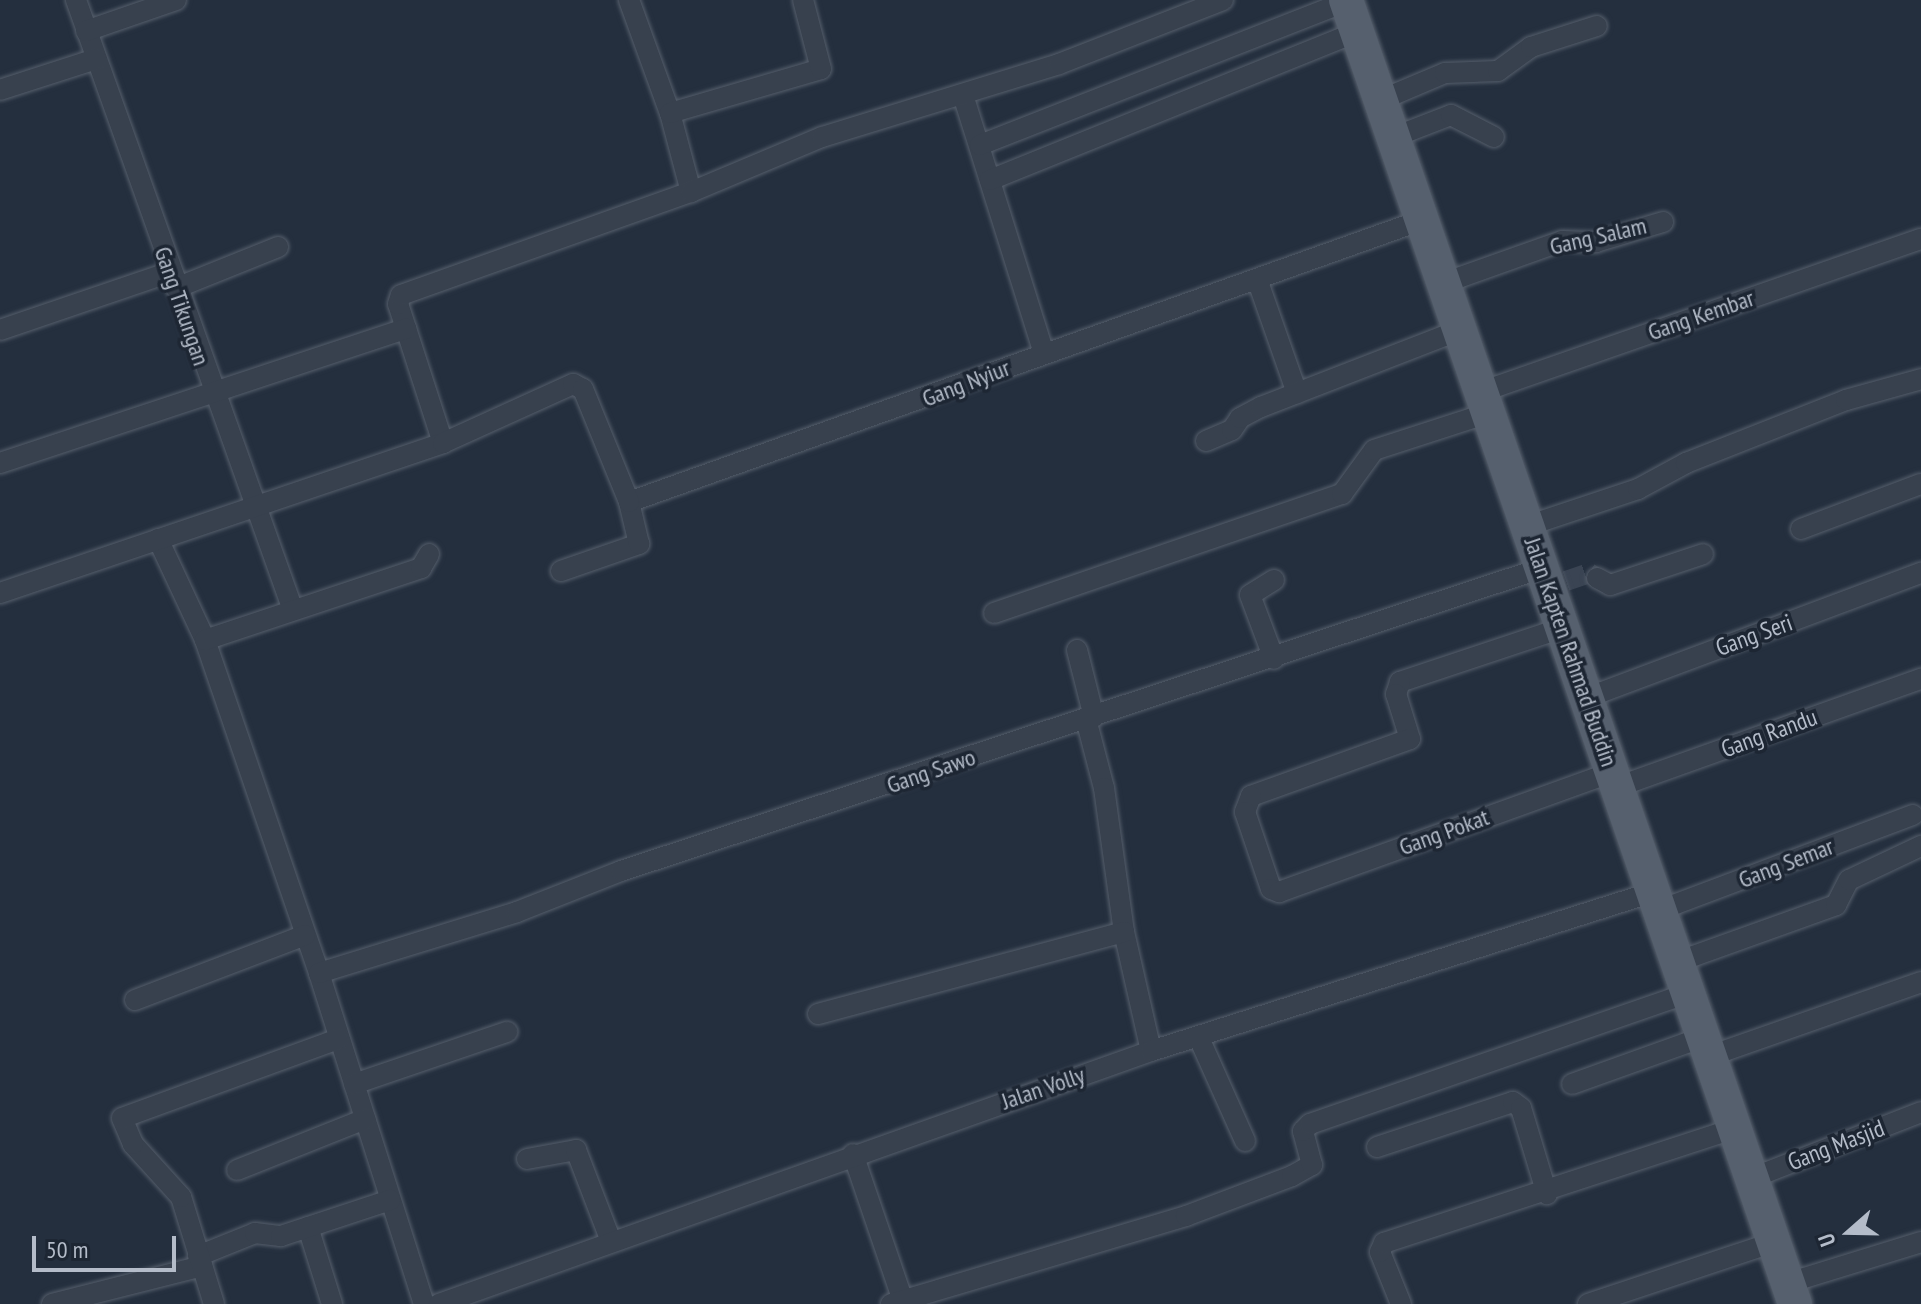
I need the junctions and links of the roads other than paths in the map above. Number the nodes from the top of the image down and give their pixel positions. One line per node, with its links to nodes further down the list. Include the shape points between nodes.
1 (76, 0): 8 (street, Gang Tikungan)
2 (176, 0): 8 (street)
3 (629, 0): 13 (street)
4 (803, 0): 13 (street, via 821,69)
5 (1223, 0): 11 (street)
6 (1350, 11): 12 (main road, Jalan Kapten Rahmad Buddin); 16 (street); 17 (street)
7 (1597, 26): 12 (street, via 1531,47 1498,71 1445,73)
8 (86, 31): 9 (street, Gang Tikungan)
9 (96, 59): 10 (street); 24 (street, Gang Tikungan)
10 (0, 90)
11 (963, 95): 16 (street); 18 (street, via 822,137)
12 (1381, 100): 14 (main road, Jalan Kapten Rahmad Buddin)
13 (670, 113): 18 (street)
14 (1394, 137): 15 (street, via 1451,115); 19 (main road, Jalan Kapten Rahmad Buddin)
15 (1494, 137)
16 (980, 145): 17 (street)
17 (990, 180): 29 (street)
18 (691, 192): 26 (street, via 408,292 398,304)
19 (1422, 220): 23 (street, Gang Nyiur); 25 (main road, Jalan Kapten Rahmad Buddin)
20 (1663, 222): 25 (street, Gang Salam, via 1596,242 1562,241)
21 (1921, 239): 33 (street, Gang Kembar)
22 (278, 247): 24 (street)
23 (1257, 279): 29 (street, Gang Nyiur); 32 (street)
24 (173, 280): 27 (street); 31 (street, Gang Tikungan)
25 (1444, 283): 28 (main road, Jalan Kapten Rahmad Buddin)
26 (406, 329): 31 (street); 35 (street)
27 (0, 330)
28 (1460, 330): 32 (street); 33 (main road, Jalan Kapten Rahmad Buddin)
29 (1044, 353): 38 (street, Gang Nyiur)
30 (1921, 379): 40 (street, via 1846,400 1686,463 1638,489)
31 (212, 392): 36 (street); 39 (street, Gang Tikungan)
32 (1297, 393): 34 (street, via 1249,412 1232,430)
33 (1485, 402): 40 (main road, Jalan Kapten Rahmad Buddin); 52 (street, Gang Kembar, via 1374,450 1342,494)
34 (1206, 441)
35 (443, 443): 38 (street, via 578,385); 39 (street)
36 (0, 463)
37 (1921, 484): 41 (street)
38 (629, 502): 45 (street, via 639,544)
39 (253, 506): 42 (street); 51 (street, Gang Tikungan)
40 (1527, 526): 48 (main road, Jalan Kapten Rahmad Buddin)
41 (1801, 529)
42 (158, 539): 50 (street); 54 (street)
43 (429, 554): 51 (street, via 421,568)
44 (1703, 554): 47 (street, via 1610,585)
45 (561, 571)
46 (1921, 573): 58 (street, Gang Seri)
47 (1597, 578)
48 (1552, 579): 53 (main road, Jalan Kapten Rahmad Buddin); 56 (street, Gang Sawo)
49 (1274, 580): 56 (street, via 1250,595)
50 (0, 593)
51 (293, 610): 54 (street)
52 (994, 613)
53 (1562, 628): 58 (main road, Jalan Kapten Rahmad Buddin); 60 (street, Gang Pokat, via 1400,682 1396,694 1410,739 1248,798 1245,812 1275,892)
54 (205, 640): 65 (street)
55 (1077, 650): 59 (street)
56 (1274, 659): 59 (street, Gang Sawo)
57 (1921, 679): 60 (street, Gang Randu)
58 (1586, 698): 60 (main road, Jalan Kapten Rahmad Buddin)
59 (1090, 718): 64 (street); 66 (street, Gang Sawo, via 621,871 517,912)
60 (1615, 780): 63 (main road, Jalan Kapten Rahmad Buddin)
61 (1913, 815): 63 (street, Gang Semar)
62 (1921, 846): 67 (street, via 1849,880 1836,905)
63 (1656, 901): 67 (main road, Jalan Kapten Rahmad Buddin); 72 (street, Jalan Volly)
64 (1124, 932): 70 (street); 75 (street)
65 (305, 935): 66 (street); 69 (street)
66 (319, 973): 73 (street)
67 (1683, 978): 74 (main road, Jalan Kapten Rahmad Buddin); 95 (street, via 1310,1124 1303,1131 1312,1165 1292,1176 1186,1216)
68 (1921, 982): 74 (street)
69 (135, 1000)
70 (818, 1014)
71 (507, 1032): 76 (street)
72 (1199, 1038): 75 (street, Jalan Volly); 81 (street)
73 (338, 1039): 76 (street); 93 (street, via 124,1114 123,1126 133,1144 177,1190)
74 (1706, 1046): 77 (street); 80 (main road, Jalan Kapten Rahmad Buddin)
75 (1151, 1051): 83 (street, Jalan Volly)
76 (354, 1084): 79 (street)
77 (1572, 1084)
78 (1921, 1112): 86 (street, Gang Masjid)
79 (365, 1119): 85 (street); 88 (street)
80 (1735, 1128): 86 (main road, Jalan Kapten Rahmad Buddin); 87 (street)
81 (1245, 1141)
82 (1377, 1147): 87 (street, via 1513,1102 1521,1108)
83 (853, 1154): 90 (street, Jalan Volly); 95 (street)
84 (527, 1159): 90 (street, via 576,1150)
85 (237, 1170)
86 (1752, 1178): 91 (main road, Jalan Kapten Rahmad Buddin)
87 (1547, 1194): 101 (street, via 1384,1243 1380,1252)
88 (390, 1200): 89 (street); 99 (street)
89 (308, 1227): 93 (street, via 277,1237 255,1233); 98 (street)
90 (611, 1241): 100 (street, Jalan Volly)
91 (1774, 1242): 94 (main road, Jalan Kapten Rahmad Buddin); 102 (street)
92 (1921, 1242): 94 (street)
93 (200, 1261): 96 (street); 97 (street)
94 (1792, 1293)
95 (900, 1303)
96 (52, 1304)
97 (214, 1304)
98 (332, 1304)
99 (424, 1304)
100 (439, 1304)
101 (1401, 1304)
102 (1588, 1304)

